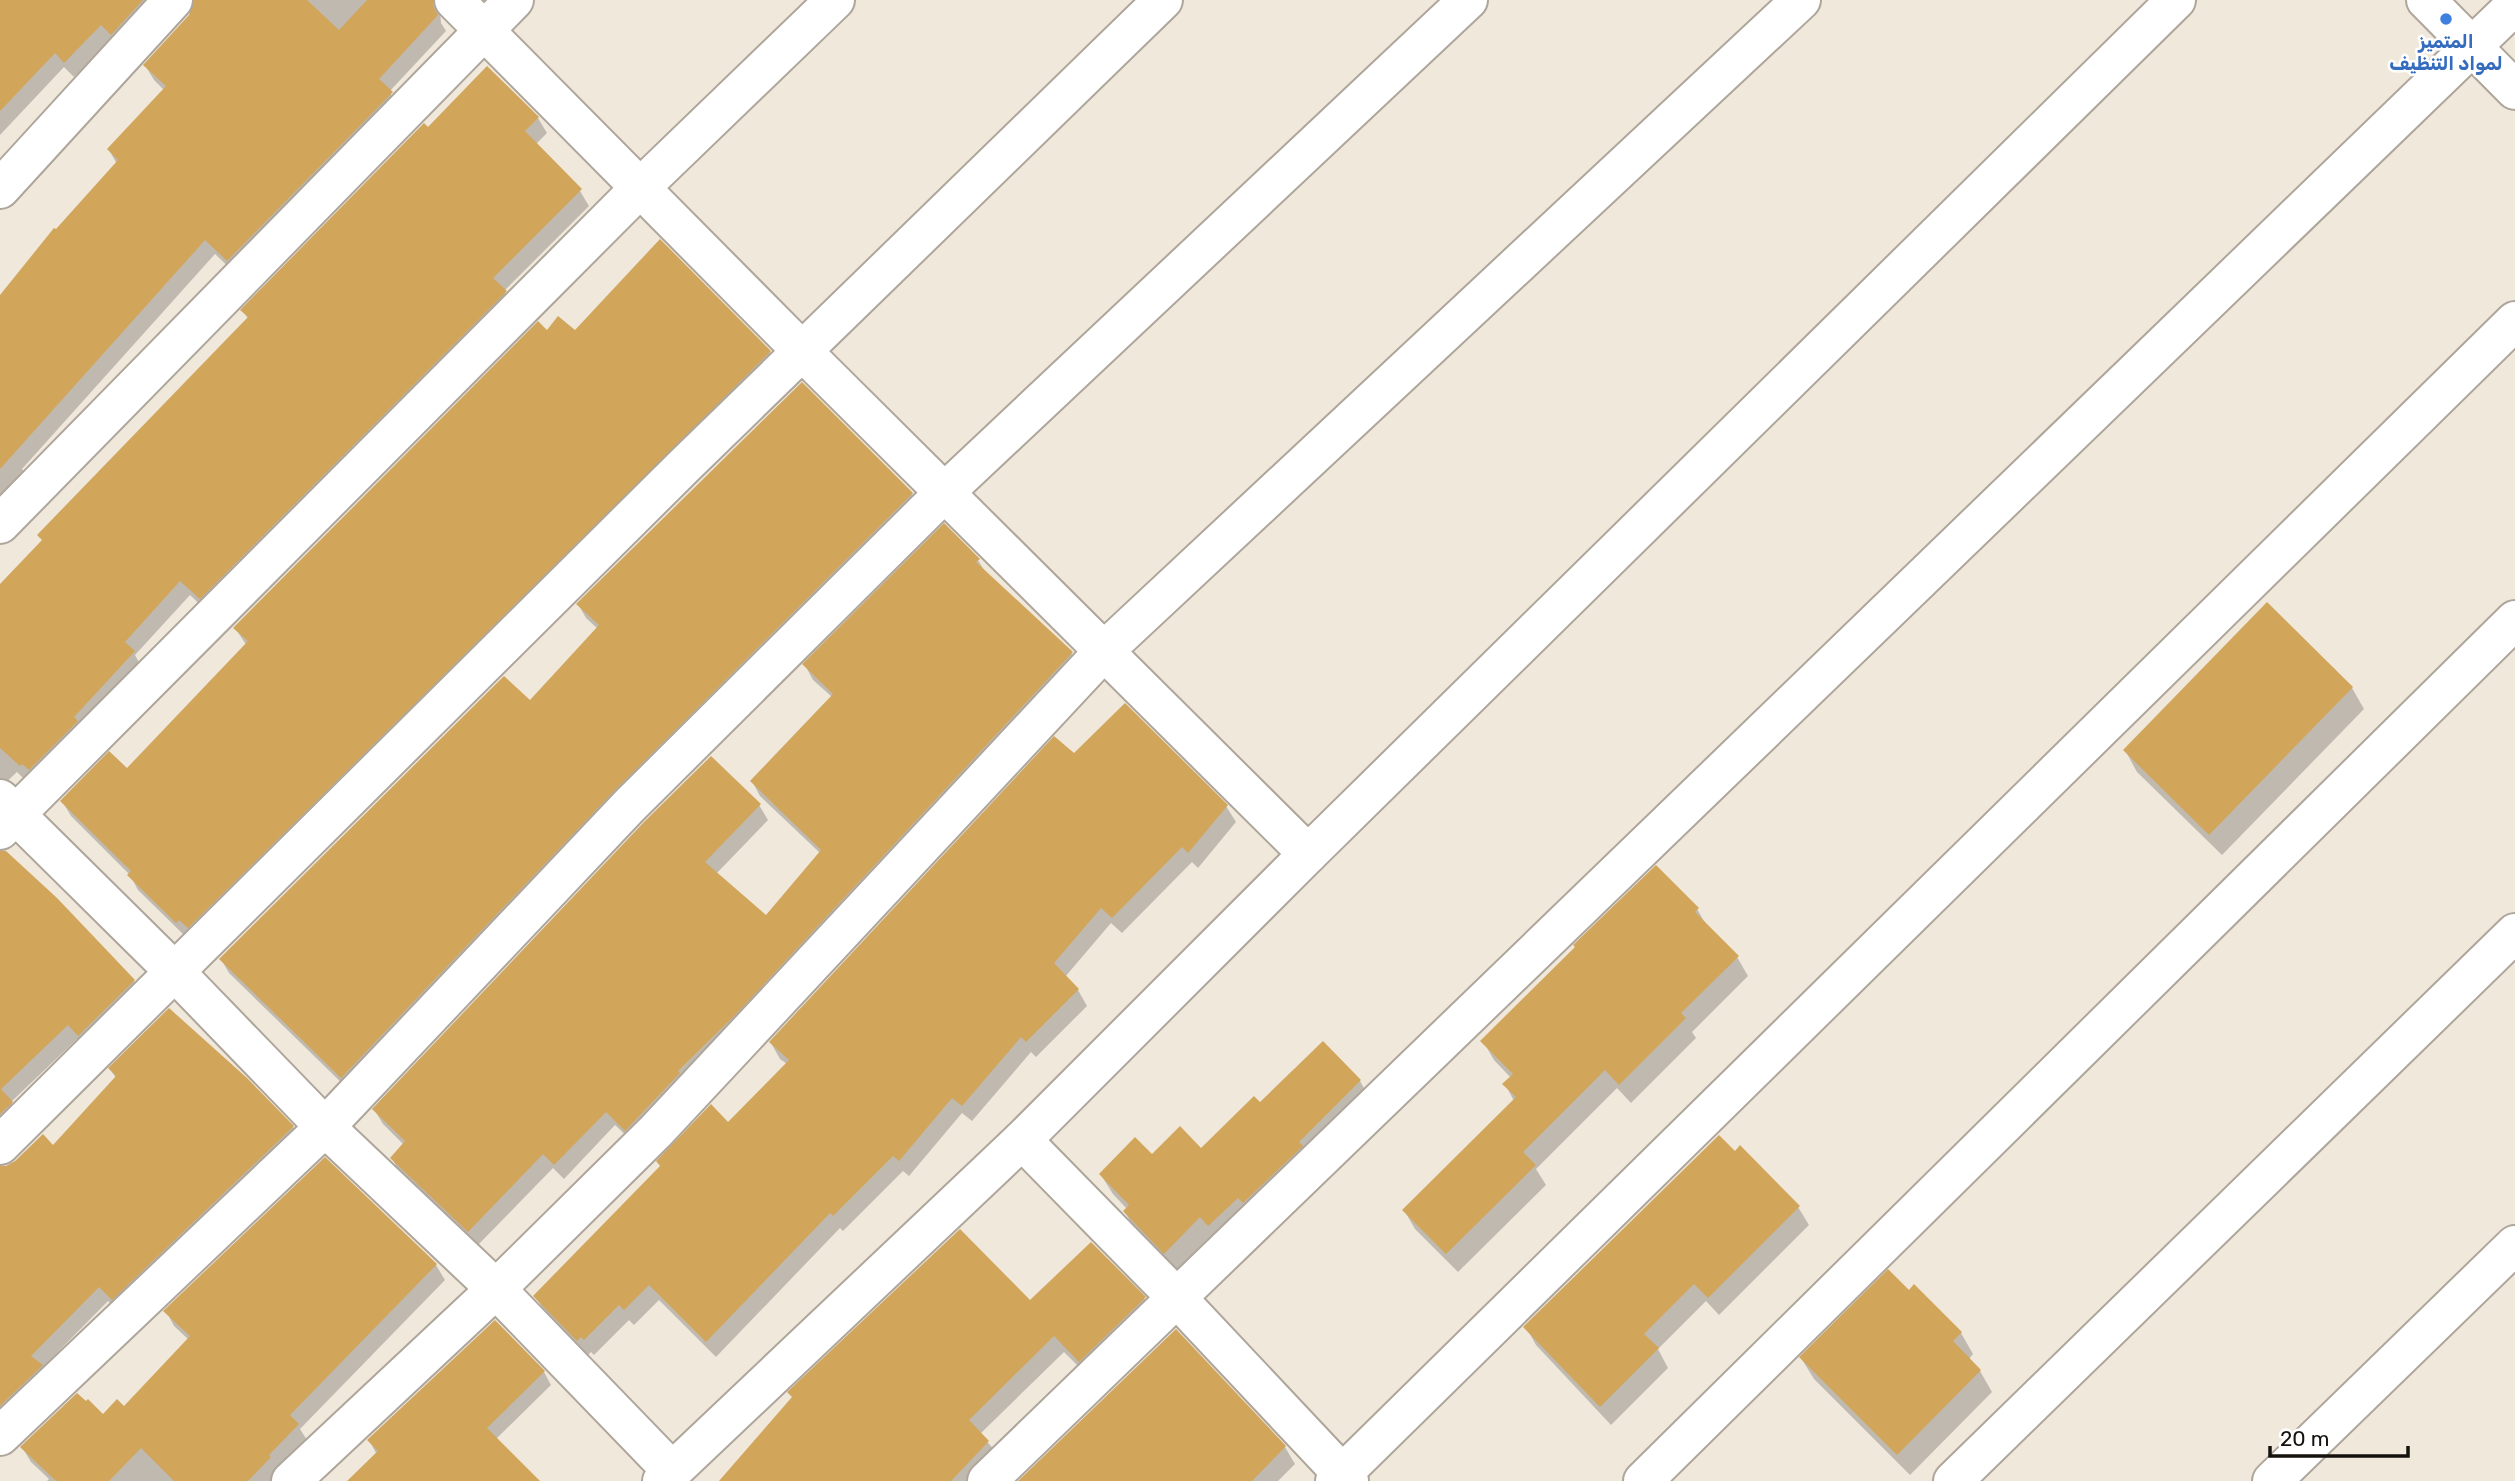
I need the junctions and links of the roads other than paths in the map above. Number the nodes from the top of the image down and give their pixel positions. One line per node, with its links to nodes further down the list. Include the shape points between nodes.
1 (173, 0): 15 (street)
2 (454, 0): 11 (street)
3 (514, 0): 11 (street)
4 (835, 0): 14 (street)
5 (1163, 0): 17 (street)
6 (1468, 0): 18 (street)
7 (1801, 0): 21 (street)
8 (2176, 0): 23 (street)
9 (2426, 0): 12 (street)
10 (2515, 5): 12 (street)
11 (484, 29): 14 (street); 19 (street)
12 (2474, 47): 13 (street); 31 (street)
13 (2515, 90)
14 (641, 187): 17 (street); 22 (street)
15 (0, 189)
16 (2515, 321): 34 (street)
17 (801, 350): 18 (street); 25 (street)
18 (946, 492): 21 (street); 26 (street, via 629,806)
19 (0, 524)
20 (2515, 620): 37 (street)
21 (1105, 650): 23 (street); 30 (street, via 656,1130)
22 (5, 814): 25 (street)
23 (1308, 854): 27 (street)
24 (2515, 933): 38 (street)
25 (175, 972): 26 (street); 28 (street)
26 (326, 1127): 30 (street); 32 (street)
27 (1022, 1140): 31 (street); 33 (street)
28 (0, 1145)
29 (2515, 1245): 39 (street)
30 (496, 1289): 33 (street); 35 (street)
31 (1176, 1297): 34 (street); 36 (street)
32 (0, 1436)
33 (667, 1476)
34 (1342, 1479)
35 (291, 1481)
36 (987, 1481)
37 (1643, 1481)
38 (1953, 1481)
39 (2272, 1481)

